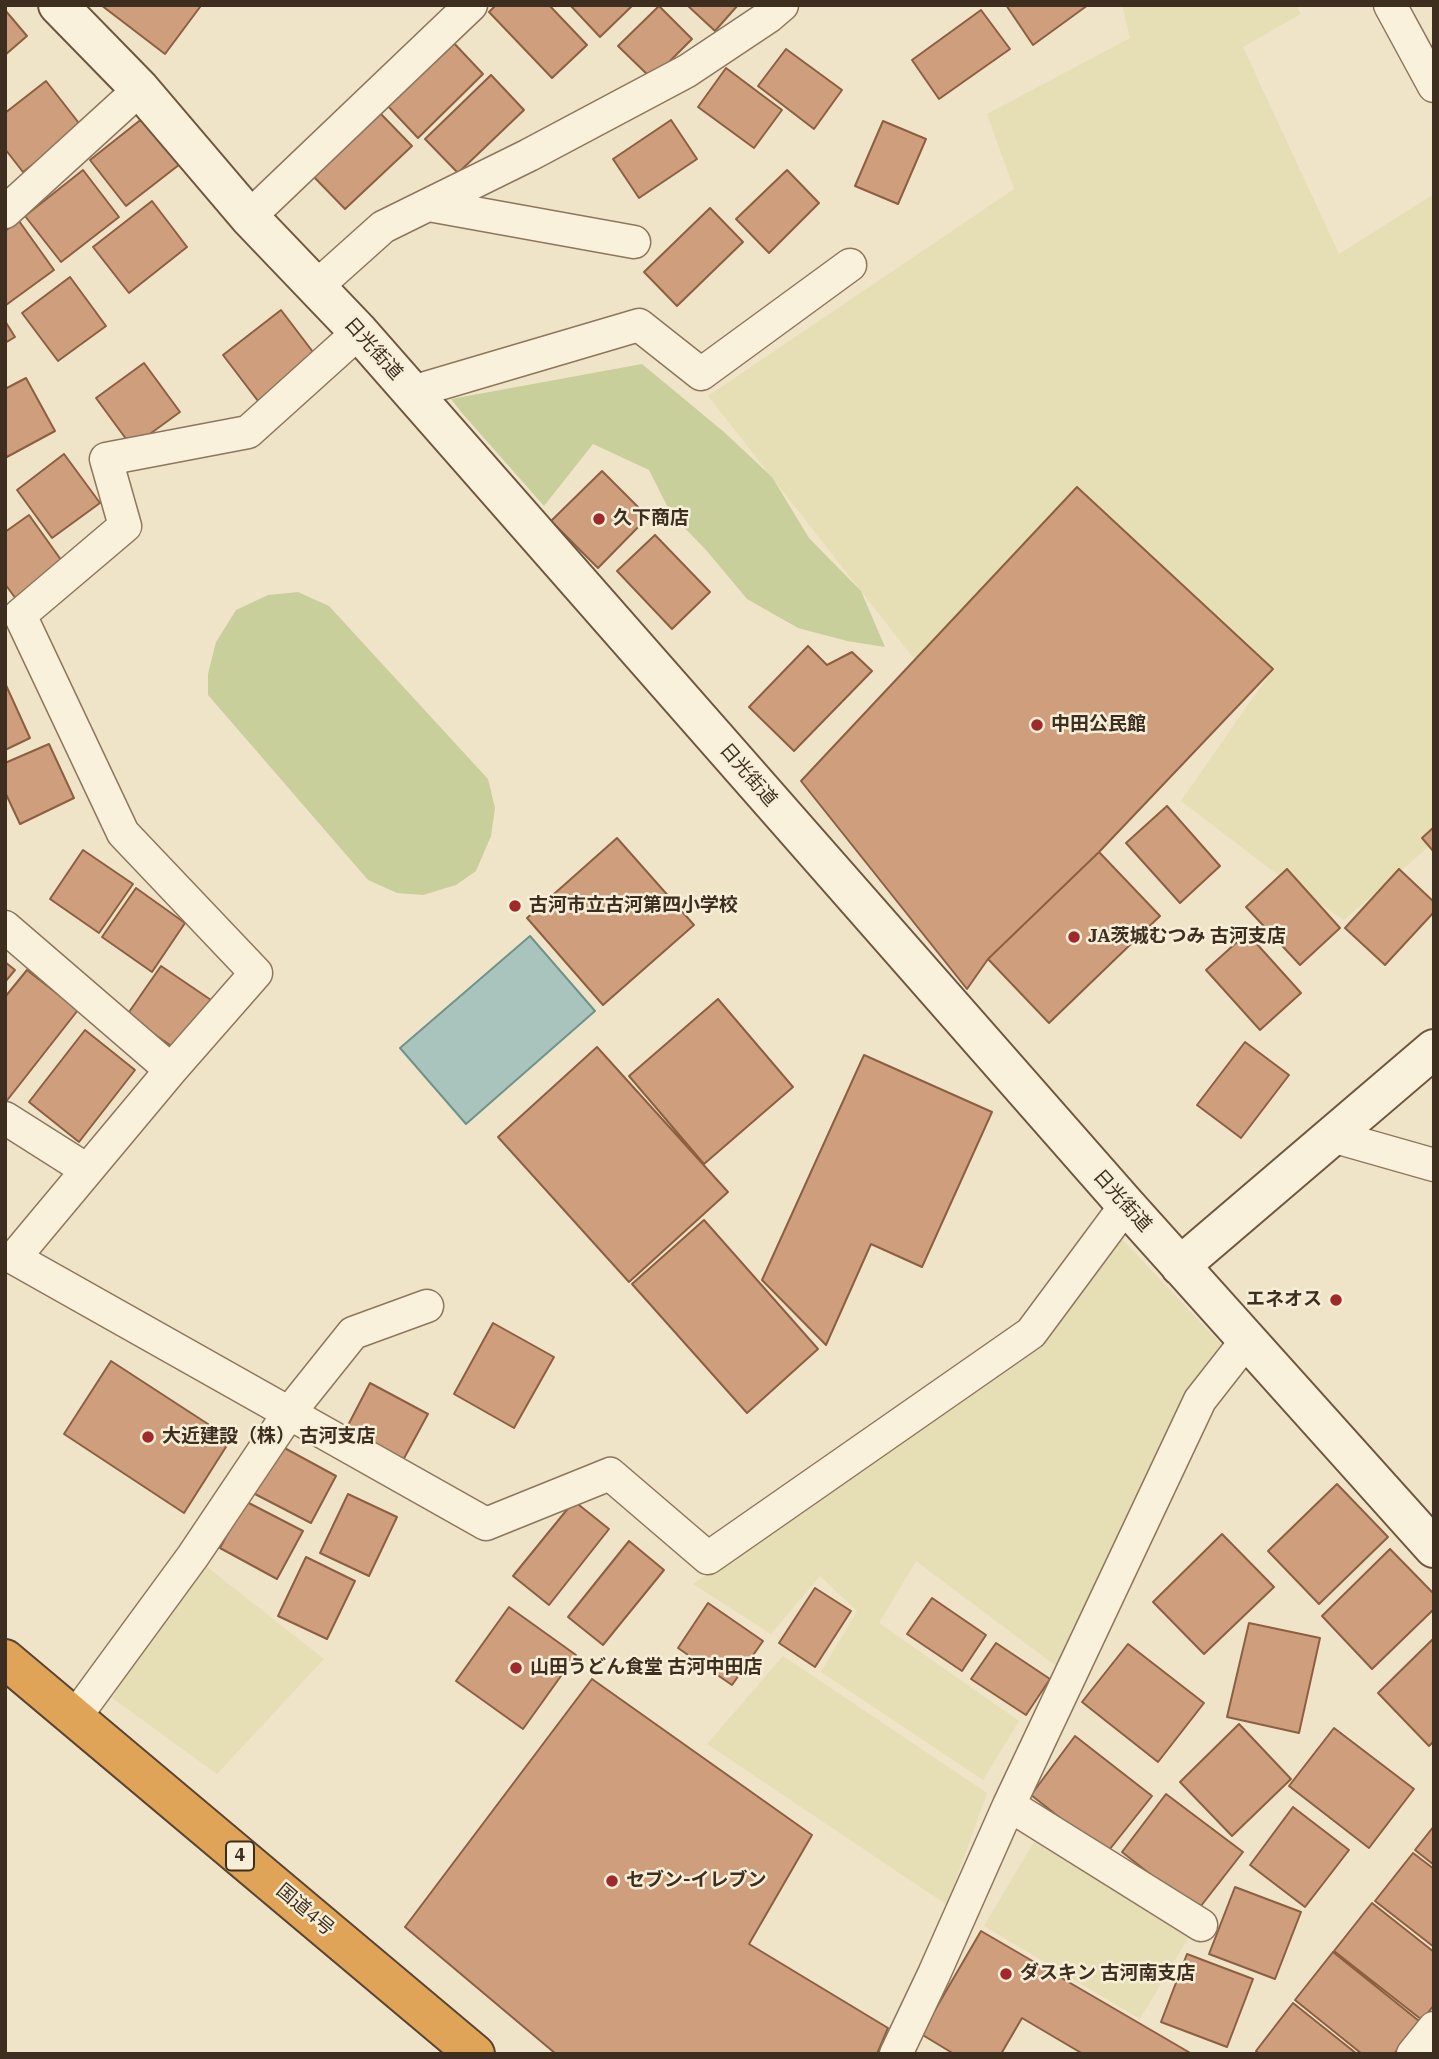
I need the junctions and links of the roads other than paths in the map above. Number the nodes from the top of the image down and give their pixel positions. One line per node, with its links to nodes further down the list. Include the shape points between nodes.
1 (58, 5): 6 (main road, 日光街道)
2 (471, 5): 9 (street)
3 (782, 5): 7 (street, via 687,71)
4 (1390, 5): 5 (street)
5 (1434, 86)
6 (140, 89): 8 (street); 9 (main road, 日光街道)
7 (429, 205): 10 (street); 12 (street, via 383,227)
8 (5, 212)
9 (249, 217): 12 (main road, 日光街道)
10 (634, 242)
11 (850, 265): 14 (street, via 701,374 639,325)
12 (316, 287): 13 (main road, 日光街道)
13 (359, 332): 14 (main road, 日光街道); 17 (street, via 248,432 106,459 125,526 20,615 123,833 256,973)
14 (412, 392): 22 (main road, 日光街道)
15 (5, 927): 17 (street)
16 (1434, 1049): 19 (main road)
17 (172, 1070): 21 (street)
18 (5, 1118): 21 (street)
19 (1332, 1136): 20 (street); 23 (main road)
20 (1434, 1165)
21 (87, 1170): 26 (street, via 14,1258)
22 (1126, 1205): 23 (main road, 日光街道); 26 (street, via 1031,1332 708,1558 610,1474 486,1524)
23 (1180, 1266): 25 (main road, 日光街道)
24 (427, 1306): 26 (street, via 353,1333)
25 (1247, 1340): 27 (main road, 日光街道); 30 (street, via 1200,1400)
26 (289, 1413): 29 (street, via 193,1556)
27 (1434, 1548)
28 (5, 1659): 29 (highway, 国道4号 / 4)
29 (75, 1717): 33 (highway, 国道4号 / 4)
30 (1009, 1805): 31 (street); 34 (street)
31 (1201, 1925)
32 (1434, 2028): 35 (street)
33 (475, 2054)
34 (896, 2054)
35 (1413, 2054)

